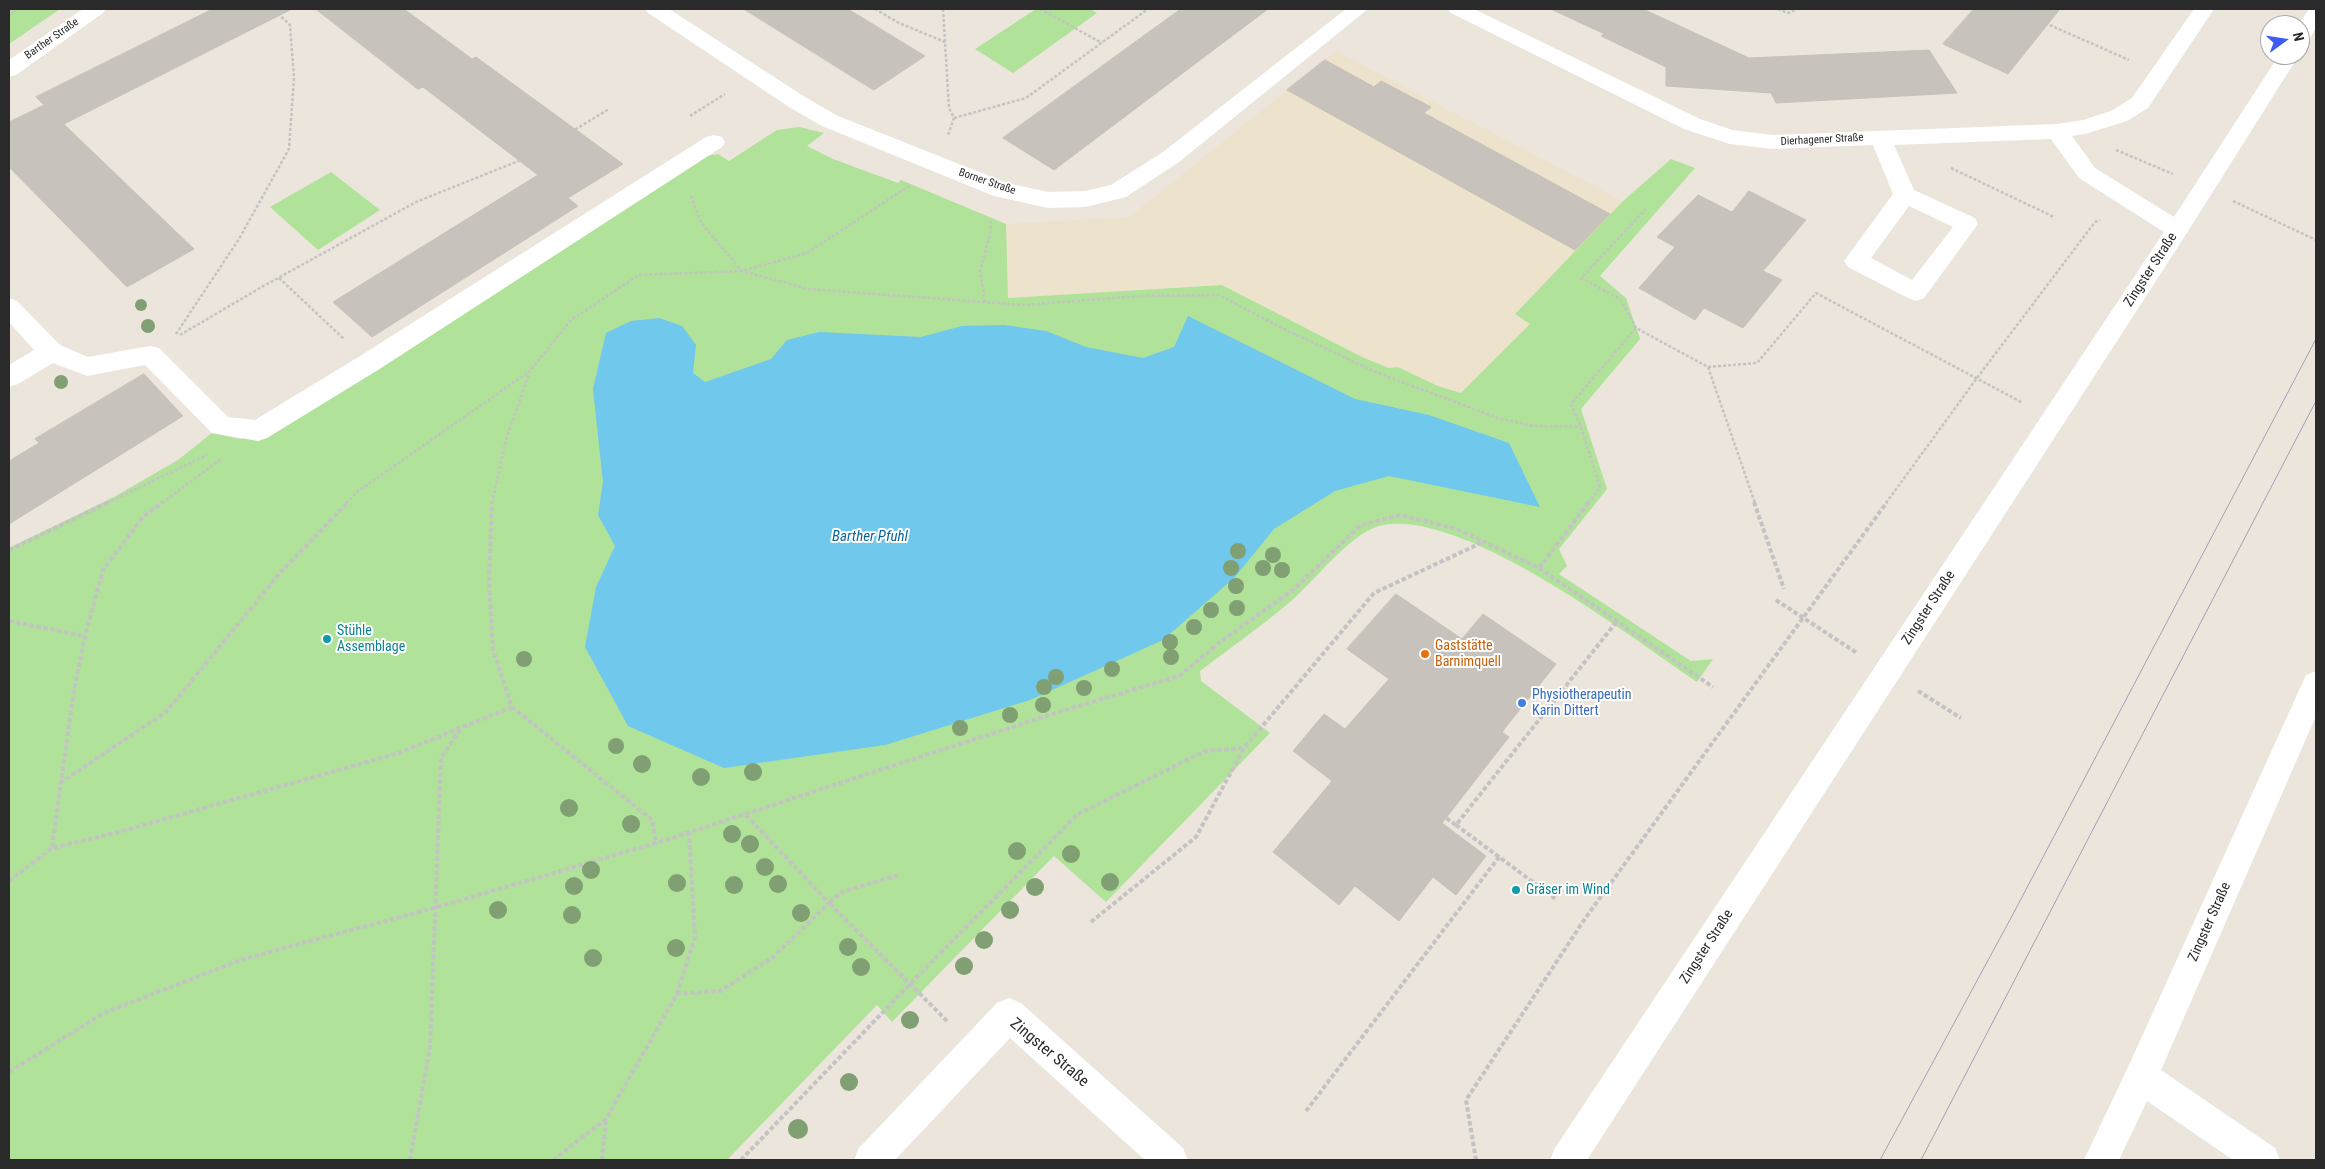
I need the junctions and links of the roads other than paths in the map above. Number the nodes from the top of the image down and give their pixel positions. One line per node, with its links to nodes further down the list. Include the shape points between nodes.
1 (96, 9): 7 (street, Barther Straße)
2 (655, 9): 3 (street, Borner Straße, via 830,121 1002,190 1048,200 1085,199 1118,191 1171,157)
3 (1358, 9)
4 (1458, 9): 9 (street, Dierhagener Straße, via 1692,124 1730,137 1772,142)
5 (2204, 9): 8 (street, via 2140,103 2119,116 2085,127)
6 (2283, 65): 12 (street, Zingster Straße)
7 (9, 70)
8 (2057, 131): 9 (street, Dierhagener Straße); 12 (street, via 2087,173)
9 (1880, 137): 11 (street)
10 (714, 142): 14 (street, via 258,431 221,426 150,355 88,367)
11 (1905, 195): 11 (street, via 1856,261 1916,292 1967,224)
12 (2177, 230): 20 (street, Zingster Straße)
13 (9, 307): 14 (street)
14 (51, 352): 15 (street)
15 (9, 377)
16 (2316, 684): 17 (street, Zingster Straße)
17 (2141, 1076): 21 (street, Zingster Straße); 22 (street)
18 (871, 1160): 19 (street, Zingster Straße, via 1009,1015)
19 (1171, 1160)
20 (1567, 1160)
21 (2101, 1160)
22 (2264, 1160)

